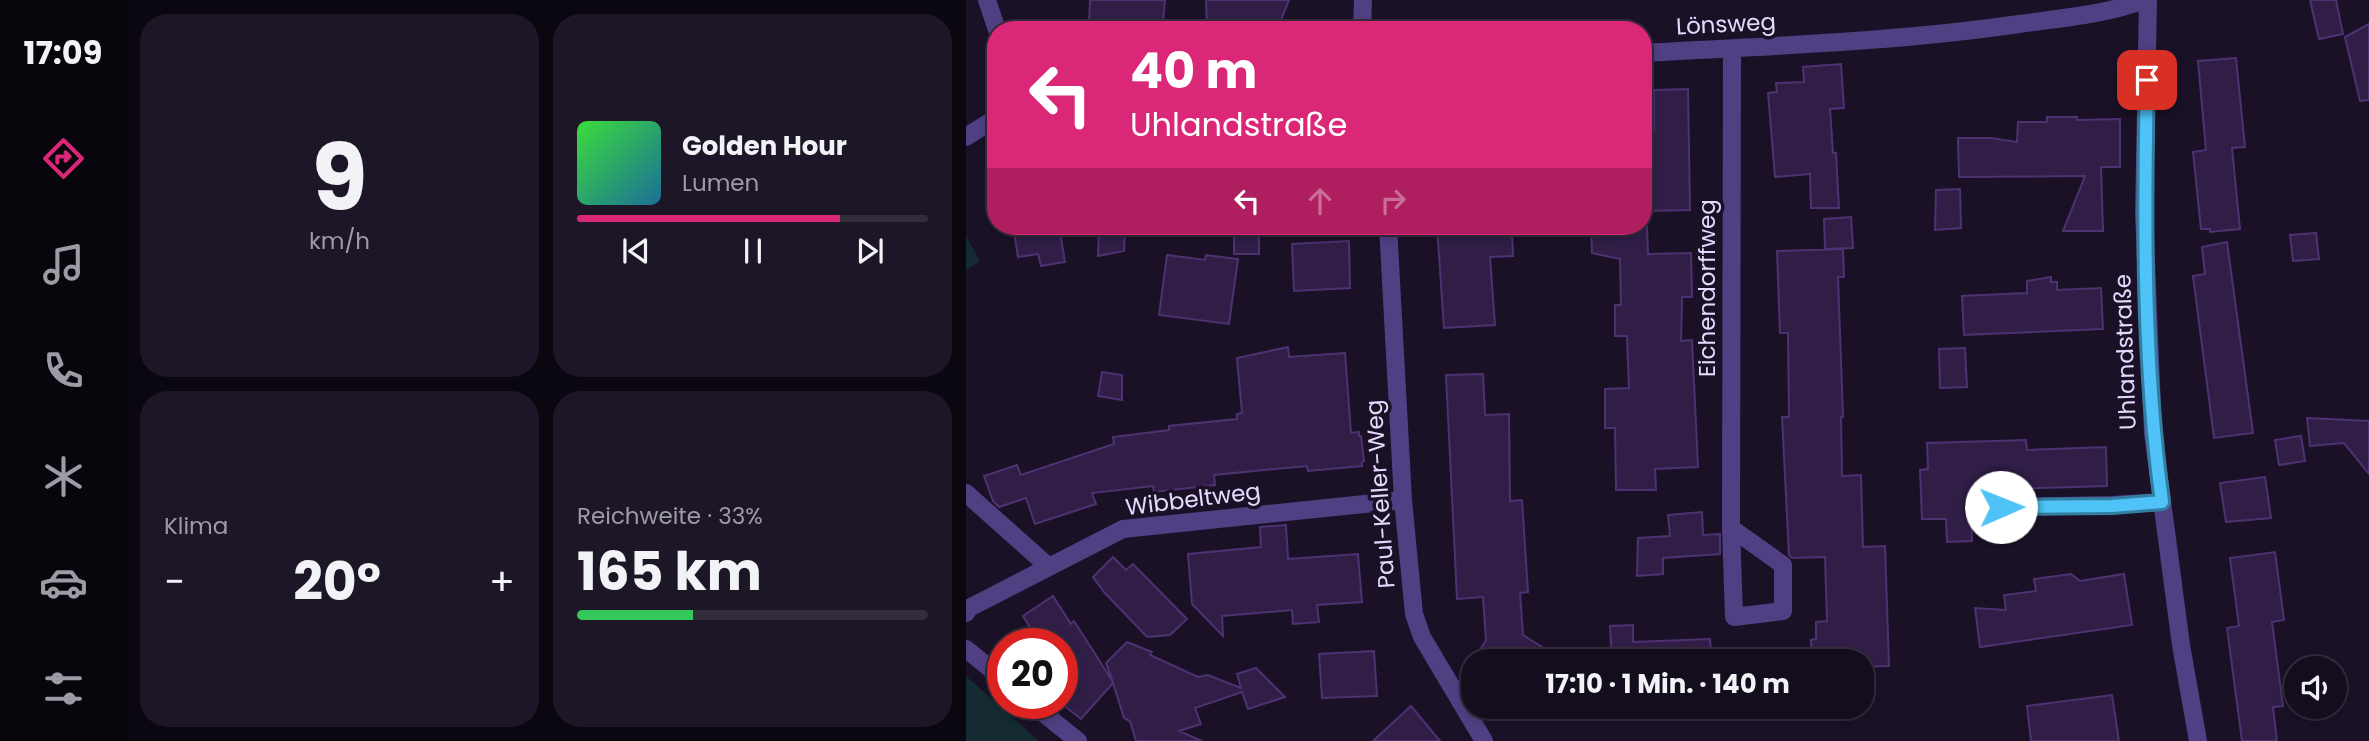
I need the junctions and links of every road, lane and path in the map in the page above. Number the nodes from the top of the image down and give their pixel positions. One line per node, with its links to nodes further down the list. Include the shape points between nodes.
1 (987, 0): 4 (street)
2 (1363, 0): 5 (street)
3 (2146, 0): 6 (street, Lönsweg, via 2116,10 1984,29); 13 (street, Uhlandstraße, via 2144,213 2152,433)
4 (994, 21)
5 (1362, 21)
6 (1732, 48): 7 (street, Lönsweg); 15 (street, Eichendorffweg)
7 (1652, 52)
8 (987, 124): 9 (street)
9 (966, 137)
10 (1388, 235): 12 (street, Paul-Keller-Weg)
11 (966, 493): 16 (street)
12 (1403, 500): 16 (street, Wibbeltweg, via 1123,529); 22 (street, Paul-Keller-Weg, via 1414,614 1422,637)
13 (2162, 502): 14 (street); 23 (street, Uhlandstraße)
14 (2001, 507)
15 (1731, 528): 15 (street, Eichendorffweg, via 1734,617 1783,611 1783,565)
16 (1049, 567): 17 (street, Wibbeltweg)
17 (966, 613)
18 (966, 649): 19 (street)
19 (987, 667)
20 (1051, 719): 21 (street)
21 (1078, 741)
22 (1484, 741)
23 (2198, 741)

